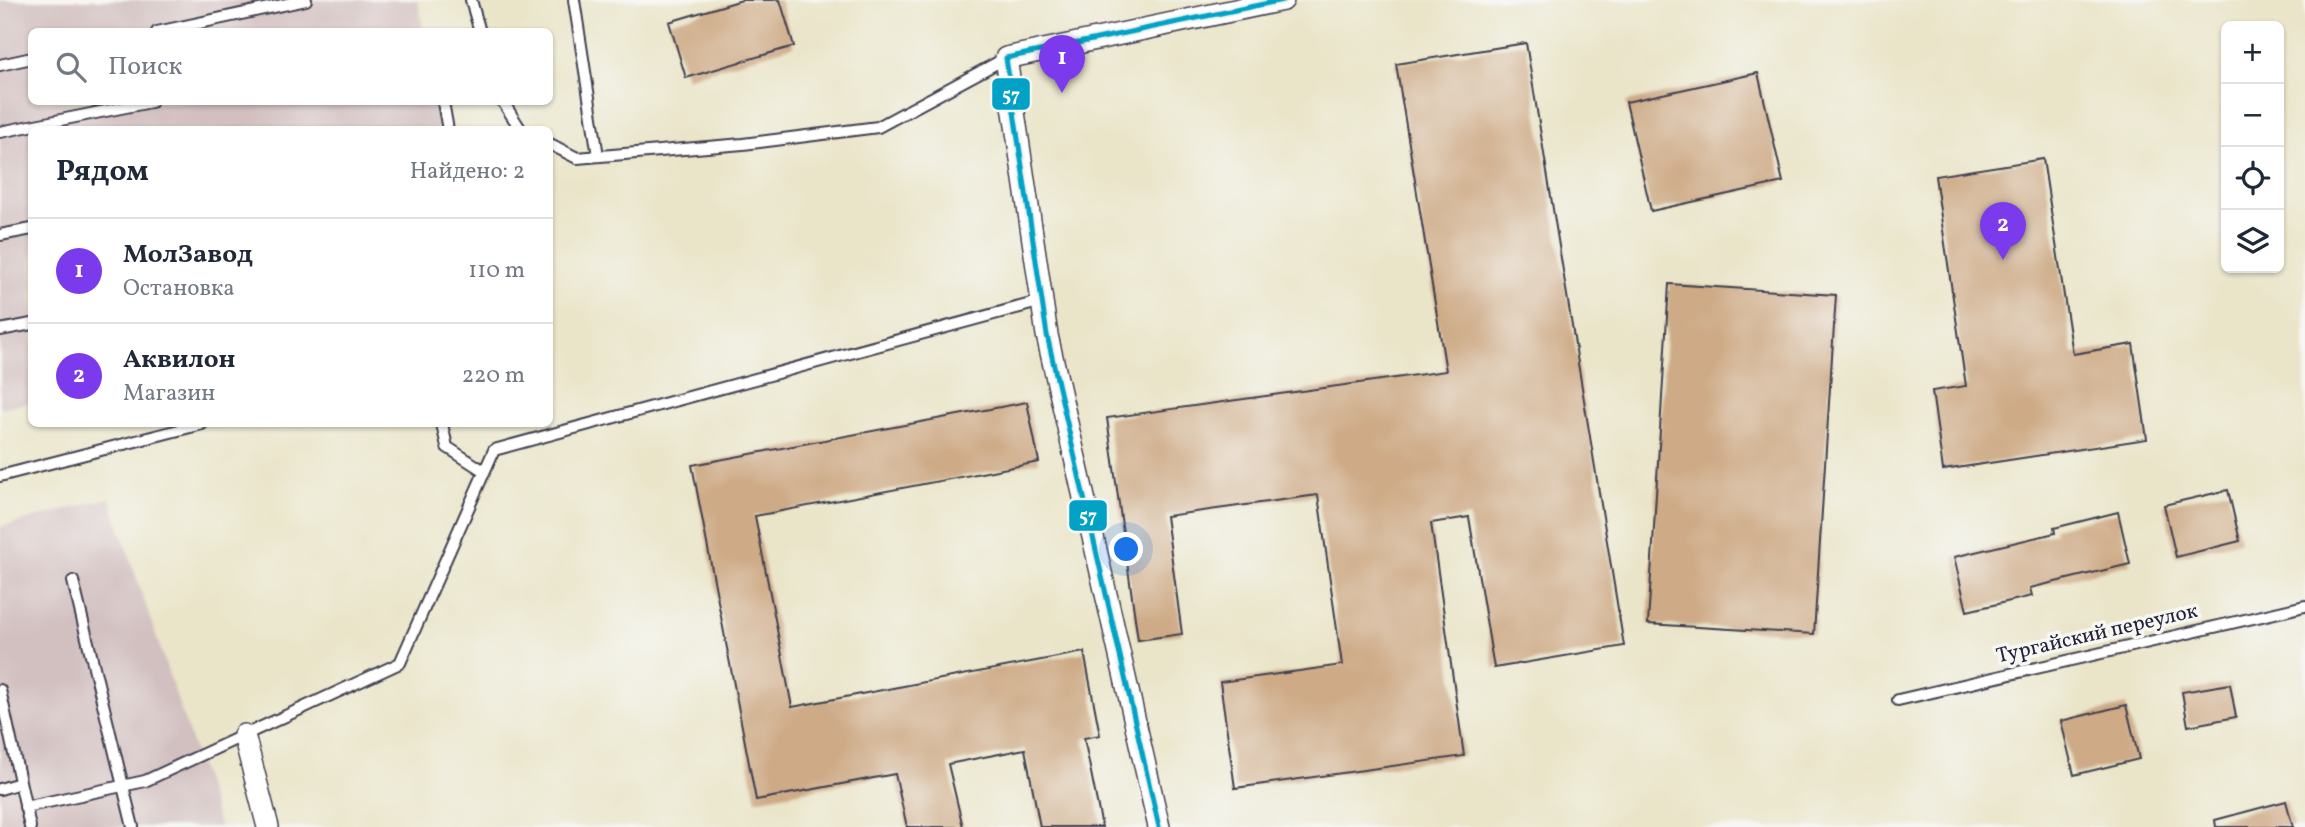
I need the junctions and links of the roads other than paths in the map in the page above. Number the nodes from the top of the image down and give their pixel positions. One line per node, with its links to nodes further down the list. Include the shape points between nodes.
1 (306, 0): 5 (lane)
2 (471, 0): 6 (lane)
3 (574, 0): 19 (lane)
4 (1283, 0): 7 (street)
5 (176, 28)
6 (479, 28)
7 (1006, 58): 19 (lane, via 878,127); 22 (street)
8 (28, 59): 9 (lane)
9 (0, 65)
10 (136, 105): 14 (lane)
11 (444, 105): 15 (lane)
12 (505, 105): 16 (lane)
13 (28, 126): 17 (lane)
14 (30, 126)
15 (447, 126)
16 (518, 126)
17 (0, 132)
18 (553, 146): 19 (lane, via 577,158)
19 (598, 156)
20 (28, 230): 21 (lane)
21 (0, 235)
22 (1042, 301): 27 (lane, via 494,450); 41 (street)
23 (28, 325): 24 (lane)
24 (0, 330)
25 (190, 427): 28 (lane)
26 (443, 427): 27 (lane, via 447,447)
27 (484, 471): 33 (lane, via 400,663)
28 (0, 476)
29 (73, 581): 35 (lane)
30 (2305, 606): 32 (lane, Тургайский переулок)
31 (1, 697): 34 (lane)
32 (1898, 700)
33 (244, 736): 35 (lane, via 145,781); 40 (street)
34 (20, 783): 36 (lane); 37 (lane)
35 (122, 786): 37 (lane); 39 (lane)
36 (0, 789)
37 (25, 807): 38 (lane)
38 (30, 827)
39 (133, 827)
40 (268, 827)
41 (1159, 827)

